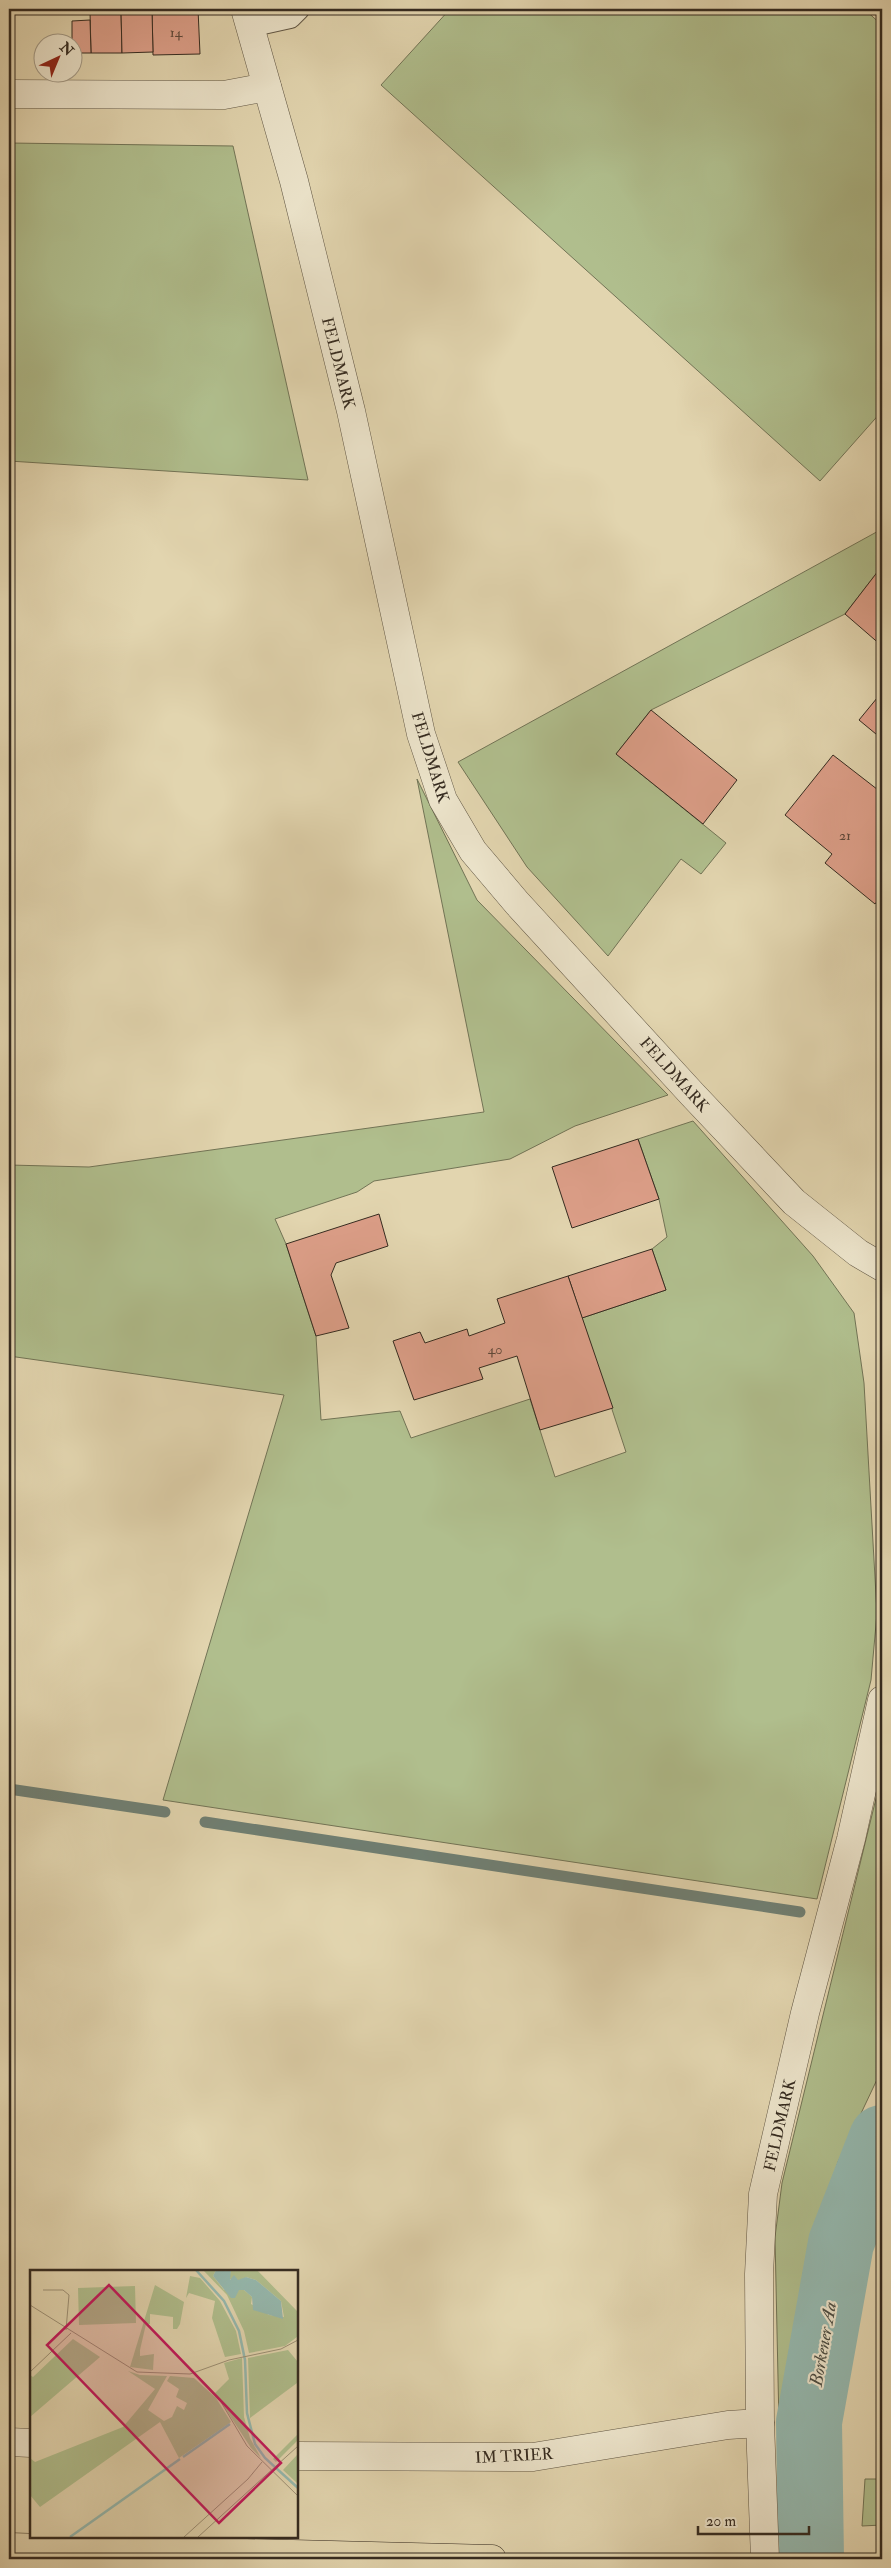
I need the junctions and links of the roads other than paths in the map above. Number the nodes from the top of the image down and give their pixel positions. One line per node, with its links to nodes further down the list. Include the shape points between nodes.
1 (298, 9): 2 (lane, via 290,17)
2 (247, 18): 3 (street, FELDMARK)
3 (267, 87): 4 (street, via 224,96); 5 (street, FELDMARK, via 294,181 351,411 422,734 443,800 479,858 692,1094 794,1202)
4 (9, 94)
5 (882, 1268)
6 (882, 1700): 7 (street, FELDMARK, via 763,2194)
7 (760, 2423): 10 (street, IM TRIER, via 728,2425 532,2457); 13 (street, FELDMARK)
8 (9, 2442): 9 (street)
9 (30, 2443)
10 (298, 2456)
11 (9, 2547): 12 (highway)
12 (492, 2559)
13 (765, 2559)

